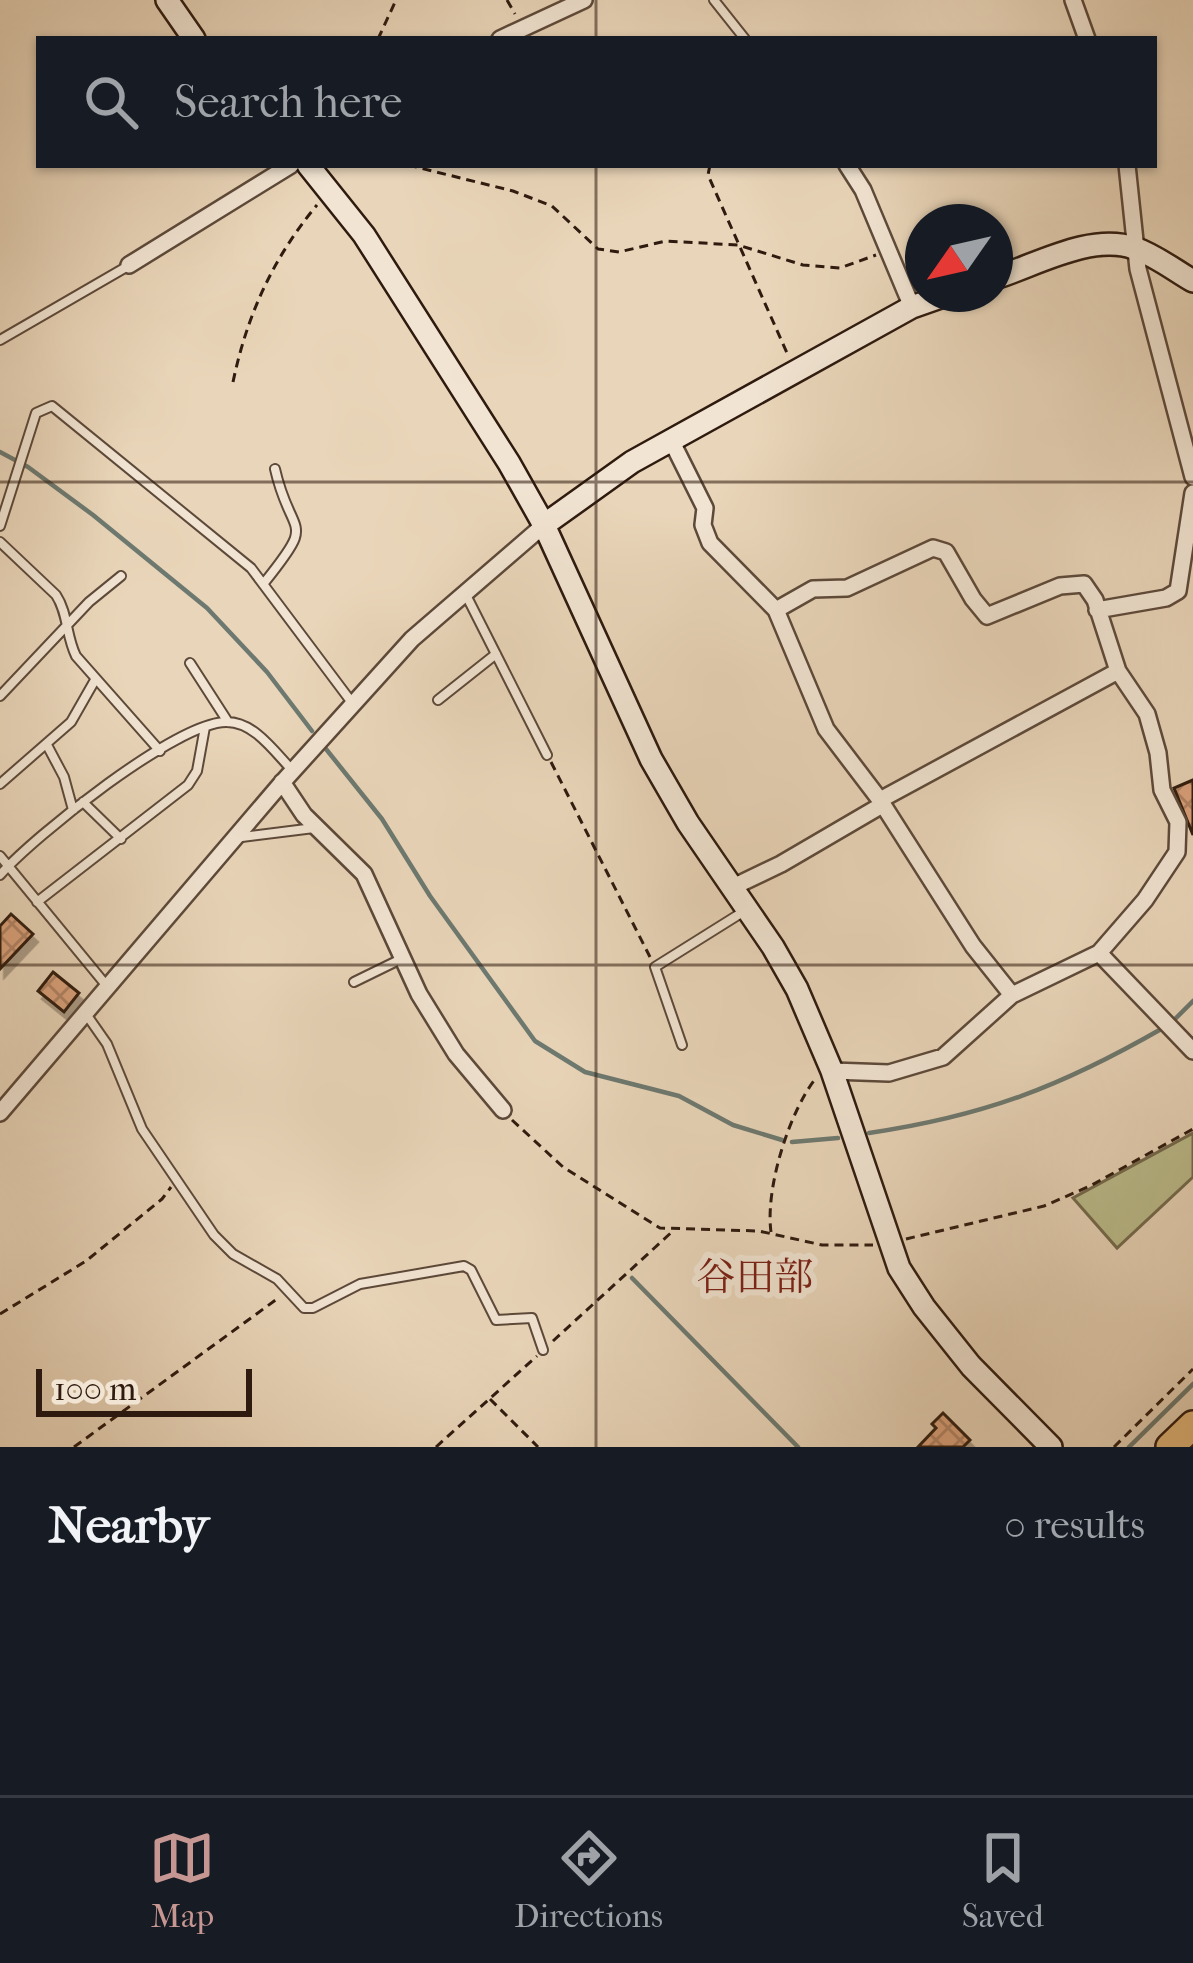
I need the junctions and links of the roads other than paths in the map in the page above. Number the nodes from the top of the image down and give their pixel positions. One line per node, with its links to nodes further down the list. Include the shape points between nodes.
1 (167, 0): 5 (street)
2 (584, 0): 6 (street)
3 (714, 0): 7 (lane)
4 (1073, 0): 8 (street)
5 (192, 36)
6 (505, 36)
7 (743, 36)
8 (1086, 36)
9 (286, 168): 14 (street)
10 (311, 168): 26 (street, via 374,251)
11 (848, 168): 17 (street)
12 (1127, 168): 13 (street)
13 (1136, 248): 15 (street, via 1094,245); 16 (street); 20 (street)
14 (129, 266): 19 (lane)
15 (1013, 272)
16 (1193, 281)
17 (905, 290)
18 (905, 311): 21 (street)
19 (0, 340)
20 (1186, 414): 23 (street)
21 (671, 440): 26 (street); 32 (street, via 704,508 710,543)
22 (275, 469): 30 (lane, via 299,530)
23 (1193, 477)
24 (1193, 493): 33 (street, via 1178,591)
25 (2, 510): 27 (lane); 30 (lane, via 37,413 52,406)
26 (544, 525): 31 (street); 58 (street, via 651,759)
27 (0, 526)
28 (0, 542): 34 (lane, via 63,604)
29 (121, 576): 34 (lane)
30 (264, 583): 41 (lane)
31 (464, 592): 35 (lane); 41 (street)
32 (776, 610): 33 (street, via 940,548 988,616 1079,582); 50 (street, via 826,729)
33 (1097, 610): 37 (street)
34 (66, 627): 38 (lane); 39 (lane)
35 (496, 654): 40 (lane); 46 (lane)
36 (190, 663): 42 (lane)
37 (1118, 671): 50 (street); 61 (street, via 1147,714 1180,844)
38 (94, 680): 44 (lane); 45 (lane)
39 (0, 696)
40 (438, 700)
41 (353, 704): 47 (street)
42 (228, 722): 43 (lane); 47 (lane, via 259,735)
43 (205, 727): 45 (lane); 54 (lane, via 188,785)
44 (47, 746): 48 (lane); 51 (lane)
45 (160, 751): 49 (lane)
46 (547, 755)
47 (287, 777): 52 (street); 53 (street)
48 (0, 784)
49 (83, 802): 51 (lane); 54 (lane)
50 (881, 802): 58 (street); 65 (street)
51 (73, 810): 56 (lane)
52 (316, 827): 53 (lane); 62 (street, via 364,874)
53 (234, 838): 64 (street)
54 (121, 839): 59 (lane)
55 (0, 856): 56 (lane)
56 (8, 866): 57 (lane); 59 (lane)
57 (0, 875)
58 (733, 887): 60 (street)
59 (37, 902): 64 (lane)
60 (747, 909): 67 (lane, via 655,967); 69 (street, via 797,989)
61 (1099, 953): 65 (street); 68 (street)
62 (401, 959): 63 (lane); 70 (street, via 447,1040)
63 (354, 982)
64 (107, 986): 66 (street)
65 (1012, 995): 69 (street, via 933,1062 889,1073)
66 (85, 1012): 71 (street); 72 (lane, via 142,1129 225,1247 310,1309 360,1284 464,1266 496,1320 532,1318)
67 (682, 1045)
68 (1193, 1051)
69 (832, 1072): 74 (street, via 899,1268 971,1366)
70 (503, 1110)
71 (0, 1113)
72 (543, 1350)
73 (1193, 1425): 75 (highway)
74 (1051, 1447)
75 (1170, 1447)

